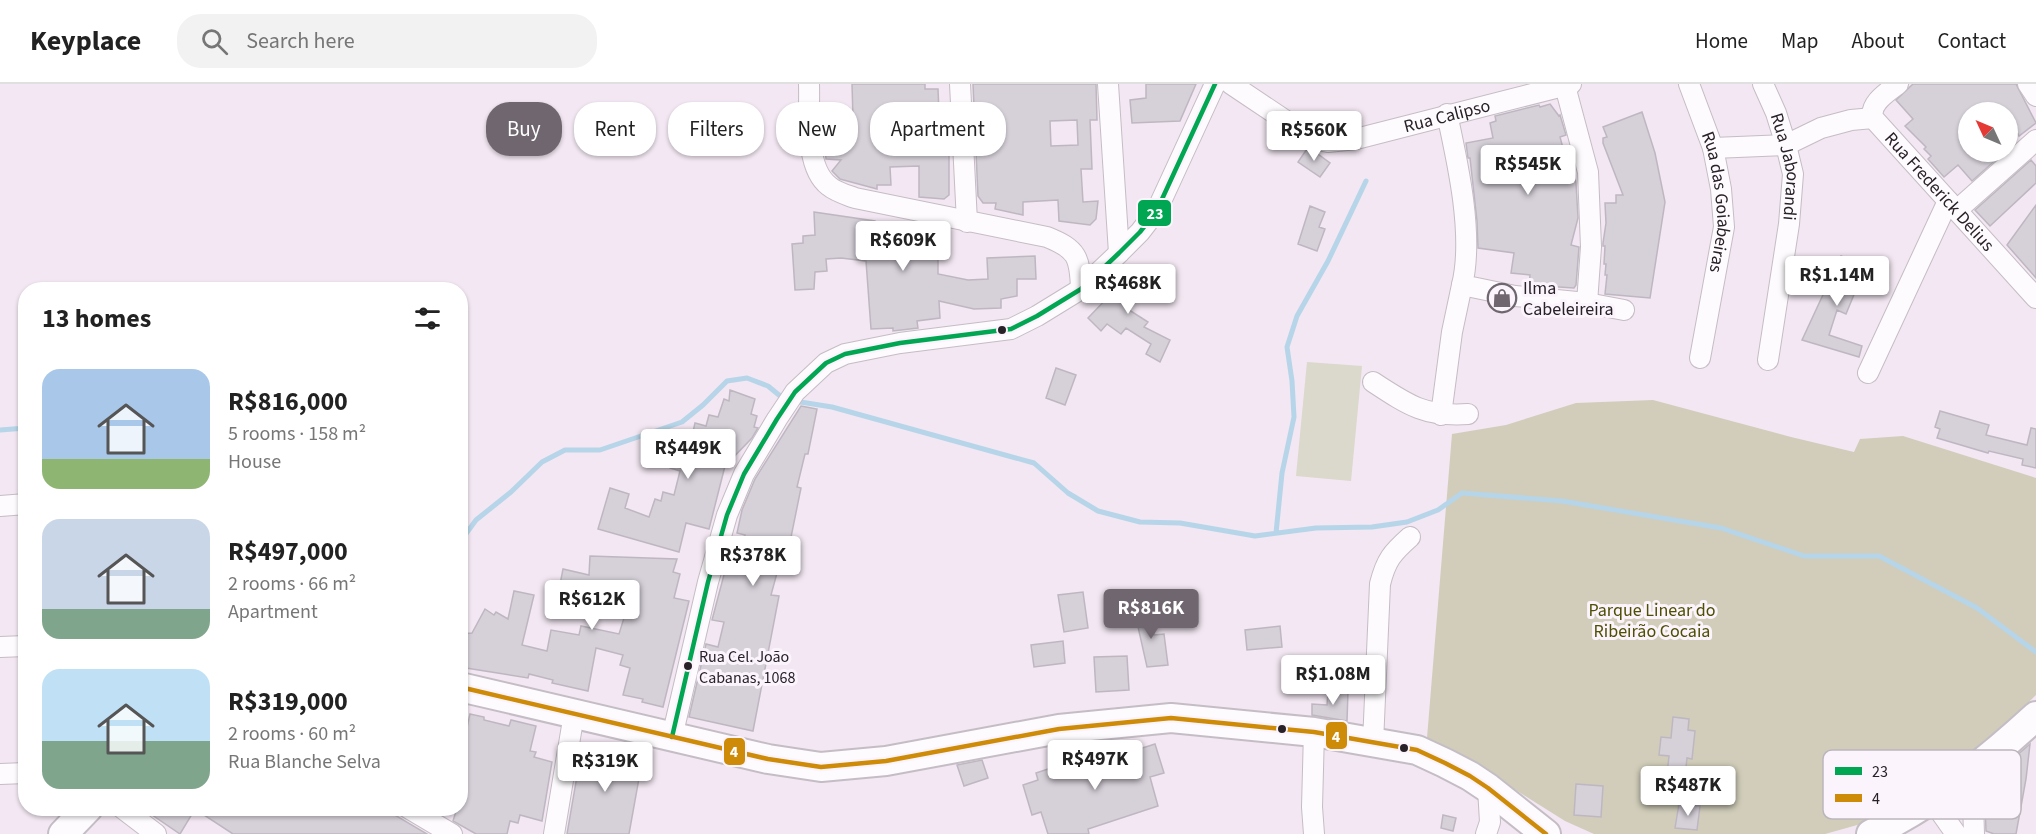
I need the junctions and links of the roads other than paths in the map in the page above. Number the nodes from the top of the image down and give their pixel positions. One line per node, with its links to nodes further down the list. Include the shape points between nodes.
1 (809, 84): 18 (street, via 815,169 829,186 855,198)
2 (960, 84): 18 (street)
3 (1108, 84): 19 (street)
4 (1215, 84): 19 (street, via 1157,210)
5 (1231, 84): 12 (street, Rua Calipso, via 1319,141 1356,139)
6 (1689, 84): 16 (street, Rua das Goiabeiras)
7 (1762, 84): 15 (street, Rua Jaborandi)
8 (1898, 84): 13 (street, Rua Frederick Delius, via 1874,106)
9 (2028, 84): 11 (street)
10 (1568, 85): 12 (street, Rua Calipso); 23 (street, via 1588,172 1591,247)
11 (2036, 96)
12 (1448, 114): 20 (street, via 1461,183 1465,235)
13 (1873, 118): 15 (street, via 1821,128); 17 (street, Rua Frederick Delius)
14 (2036, 140): 17 (street)
15 (1786, 145): 16 (street); 26 (street, Rua Jaborandi, via 1793,174 1789,224)
16 (1713, 148): 25 (street, Rua das Goiabeiras, via 1724,227)
17 (1953, 206): 22 (street, Rua Frederick Delius); 27 (street)
18 (967, 222): 21 (street, via 1065,244 1080,265)
19 (1119, 253): 21 (street)
20 (1462, 285): 23 (street, via 1515,296); 30 (street)
21 (1080, 289): 40 (street, via 1011,329 845,354 826,363 795,392 744,474 727,515)
22 (2036, 298)
23 (1587, 303): 24 (street)
24 (1624, 310)
25 (1700, 358)
26 (1768, 360)
27 (1868, 373)
28 (1373, 382): 30 (street, via 1408,404)
29 (1468, 414): 30 (street)
30 (1441, 416)
31 (18, 505): 32 (street)
32 (0, 506)
33 (1410, 537): 41 (street, via 1392,553 1380,584)
34 (18, 646): 35 (street)
35 (0, 647)
36 (468, 689): 37 (main road)
37 (574, 714): 40 (main road); 57 (street)
38 (2036, 716): 42 (main road)
39 (1314, 732): 40 (main road, via 1171,718 1059,729 886,760 821,766 768,759); 41 (main road); 58 (street)
40 (672, 737)
41 (1373, 743): 45 (main road, via 1417,750)
42 (1996, 750)
43 (18, 773): 44 (street)
44 (0, 774)
45 (1488, 788): 46 (main road); 53 (street)
46 (1514, 809): 53 (street); 59 (main road)
47 (80, 816): 54 (main road)
48 (132, 816): 55 (street)
49 (422, 816): 56 (street)
50 (1902, 819): 60 (main road)
51 (1945, 819): 61 (street)
52 (1974, 819): 62 (street)
53 (1488, 828)
54 (63, 834)
55 (156, 834)
56 (452, 834)
57 (554, 834)
58 (1314, 834)
59 (1546, 834)
60 (1871, 834)
61 (1956, 834)
62 (1974, 834)

